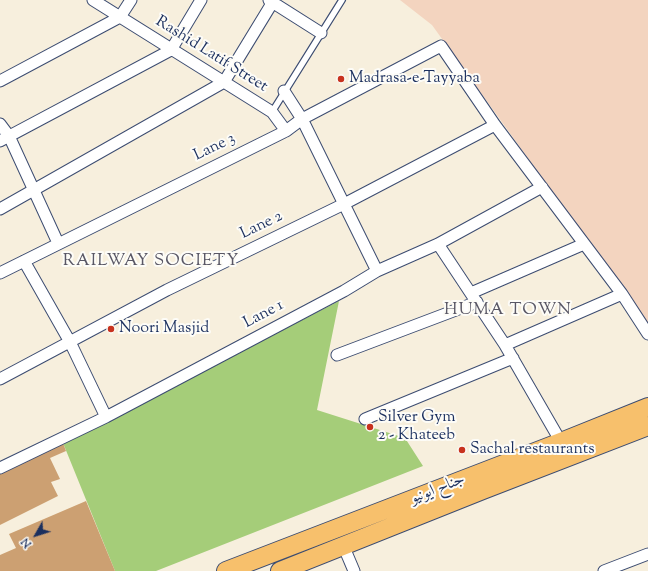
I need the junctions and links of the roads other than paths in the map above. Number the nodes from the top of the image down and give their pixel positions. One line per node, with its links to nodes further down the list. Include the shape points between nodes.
1 (93, 0): 6 (street, Rashid Latif Street)
2 (131, 0): 6 (street)
3 (201, 0): 8 (street)
4 (342, 0): 7 (lane)
5 (272, 1): 7 (street); 10 (street)
6 (120, 17): 8 (street, Rashid Latif Street); 9 (street)
7 (321, 33): 11 (lane)
8 (170, 50): 10 (street, Rashid Latif Street); 17 (street)
9 (0, 81)
10 (224, 82): 12 (street, Rashid Latif Street); 19 (street)
11 (284, 91): 12 (lane); 13 (street)
12 (272, 112): 16 (street, Rashid Latif Street)
13 (302, 119): 15 (street, Lane 3, via 441,46); 16 (street, Lane 3); 20 (street)
14 (0, 124): 17 (street)
15 (495, 125): 18 (street); 20 (street, Lane 2)
16 (286, 131): 22 (street, Lane 3)
17 (4, 139): 19 (street)
18 (542, 187): 23 (street, Lane 1); 24 (street)
19 (33, 190): 21 (street); 22 (street)
20 (344, 204): 26 (street); 31 (street, Lane 2, via 167,290)
21 (0, 209)
22 (58, 244): 25 (street, Lane 3)
23 (438, 244): 26 (street, Lane 1); 29 (street)
24 (584, 244): 28 (street); 29 (street)
25 (24, 261): 27 (street, Lane 3); 31 (street)
26 (377, 271): 37 (street, Lane 1)
27 (0, 274)
28 (622, 294): 30 (street); 32 (street)
29 (474, 297): 32 (street); 33 (street)
30 (648, 334)
31 (70, 342): 35 (street, Lane 2); 37 (street)
32 (506, 345): 34 (street)
33 (337, 355)
34 (513, 358): 38 (street); 40 (street)
35 (0, 379)
36 (648, 407): 40 (highway, جناح ایونیو)
37 (106, 417): 41 (street, Lane 1)
38 (365, 419)
39 (648, 426): 42 (highway, جناح ایونیو)
40 (561, 442): 44 (highway, جناح ایونیو)
41 (0, 468)
42 (343, 545): 45 (highway, جناح ایونیو); 46 (street)
43 (648, 554): 47 (street)
44 (226, 571)
45 (280, 571)
46 (354, 571)
47 (604, 571)

